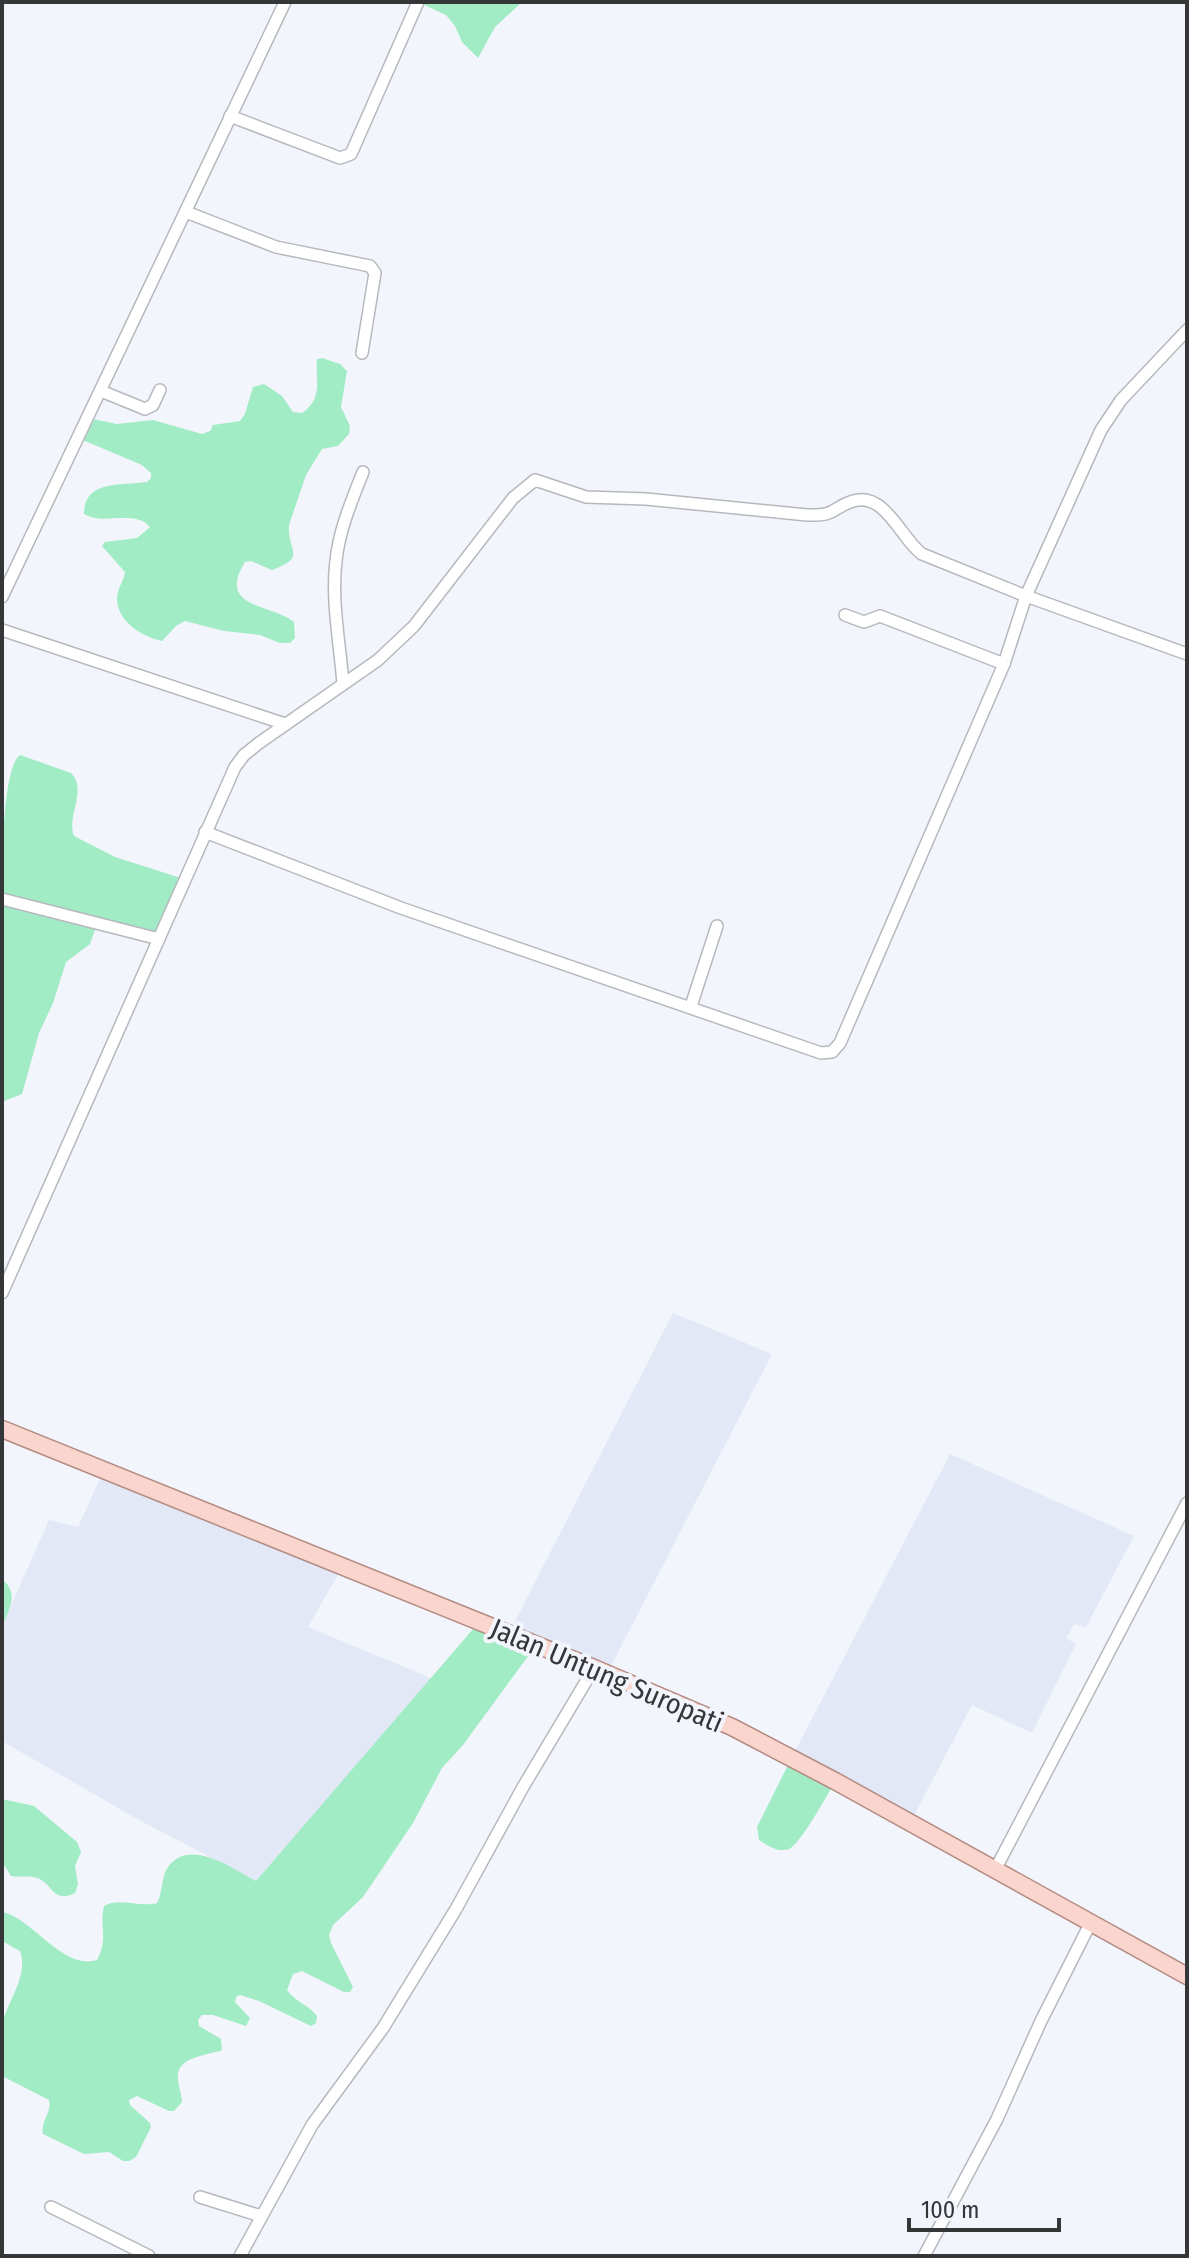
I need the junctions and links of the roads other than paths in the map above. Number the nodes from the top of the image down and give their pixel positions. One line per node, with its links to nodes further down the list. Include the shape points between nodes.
1 (285, 2): 3 (street)
2 (418, 2): 3 (street, via 351,154 340,158)
3 (230, 116): 4 (street)
4 (186, 212): 6 (street, via 276,247 370,266 375,273); 8 (street)
5 (1187, 330): 10 (street, via 1121,400 1101,430)
6 (362, 353)
7 (160, 390): 8 (street, via 145,409)
8 (101, 391): 11 (street)
9 (363, 472): 16 (street, via 334,577)
10 (1026, 596): 14 (street); 15 (street); 16 (street, via 922,554 880,505 864,499 828,516 807,515 586,497 535,480 513,498 414,626)
11 (2, 597)
12 (845, 615): 15 (street, via 864,622 880,616)
13 (2, 630): 17 (street)
14 (1187, 654)
15 (1004, 664): 22 (street, via 832,1052 821,1053)
16 (343, 684): 17 (street)
17 (285, 724): 18 (street, via 235,767)
18 (205, 832): 21 (street); 22 (street, via 401,908)
19 (2, 899): 21 (street)
20 (717, 926): 22 (street)
21 (159, 939): 23 (street)
22 (691, 1006)
23 (2, 1293)
24 (2, 1429): 26 (main road, Jalan Untung Suropati)
25 (1187, 1503): 27 (street)
26 (594, 1668): 27 (main road, Jalan Untung Suropati, via 732,1727); 32 (street, via 456,1909 383,2028 312,2125)
27 (995, 1870): 28 (main road, Jalan Untung Suropati)
28 (1091, 1922): 29 (main road, Jalan Untung Suropati); 35 (street, via 997,2119)
29 (1187, 1976)
30 (200, 2197): 32 (street)
31 (51, 2207): 33 (street)
32 (261, 2216): 34 (street)
33 (149, 2256)
34 (240, 2256)
35 (924, 2256)

